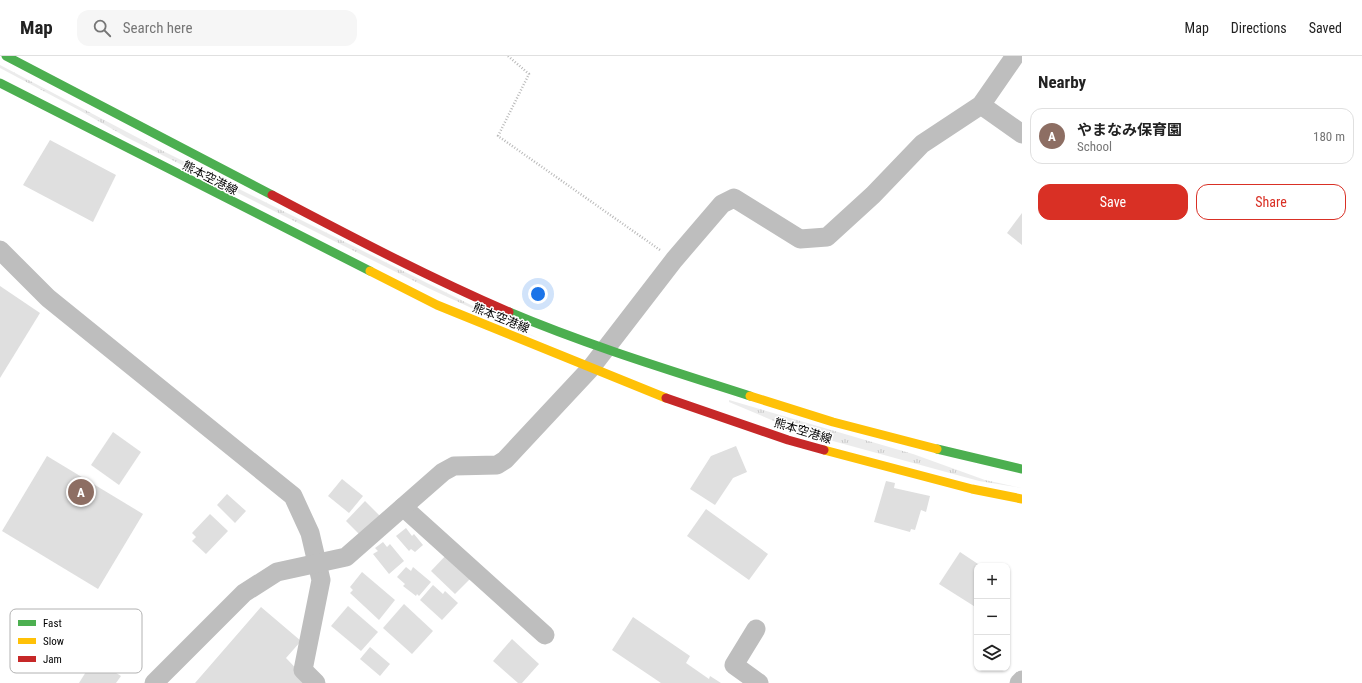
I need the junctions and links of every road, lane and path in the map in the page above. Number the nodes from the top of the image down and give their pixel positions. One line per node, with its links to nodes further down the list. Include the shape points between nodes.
1 (6, 56): 9 (main road, 熊本空港線, via 374,248 474,297)
2 (508, 56): 8 (path, via 529,74 498,136)
3 (1015, 56): 5 (street)
4 (0, 84): 10 (main road, 熊本空港線, via 437,305)
5 (981, 105): 6 (street); 8 (street, via 922,144 873,195 827,237 800,239 734,198 722,204)
6 (1022, 134)
7 (0, 250): 14 (street, via 48,298 293,496 310,533)
8 (674, 260): 9 (street)
9 (606, 350): 10 (street); 11 (main road, 熊本空港線, via 833,422 901,441)
10 (590, 369): 12 (main road, 熊本空港線, via 788,440 972,489); 13 (street, via 505,460 497,464 454,466 443,472)
11 (1022, 468)
12 (1022, 499)
13 (402, 507): 14 (street, via 346,557); 16 (street)
14 (319, 564): 18 (street, via 278,572 244,593); 19 (street, via 321,580 303,670)
15 (756, 628): 20 (street, via 734,665)
16 (545, 635)
17 (1022, 680): 21 (street)
18 (154, 683)
19 (316, 683)
20 (759, 683)
21 (1018, 683)

